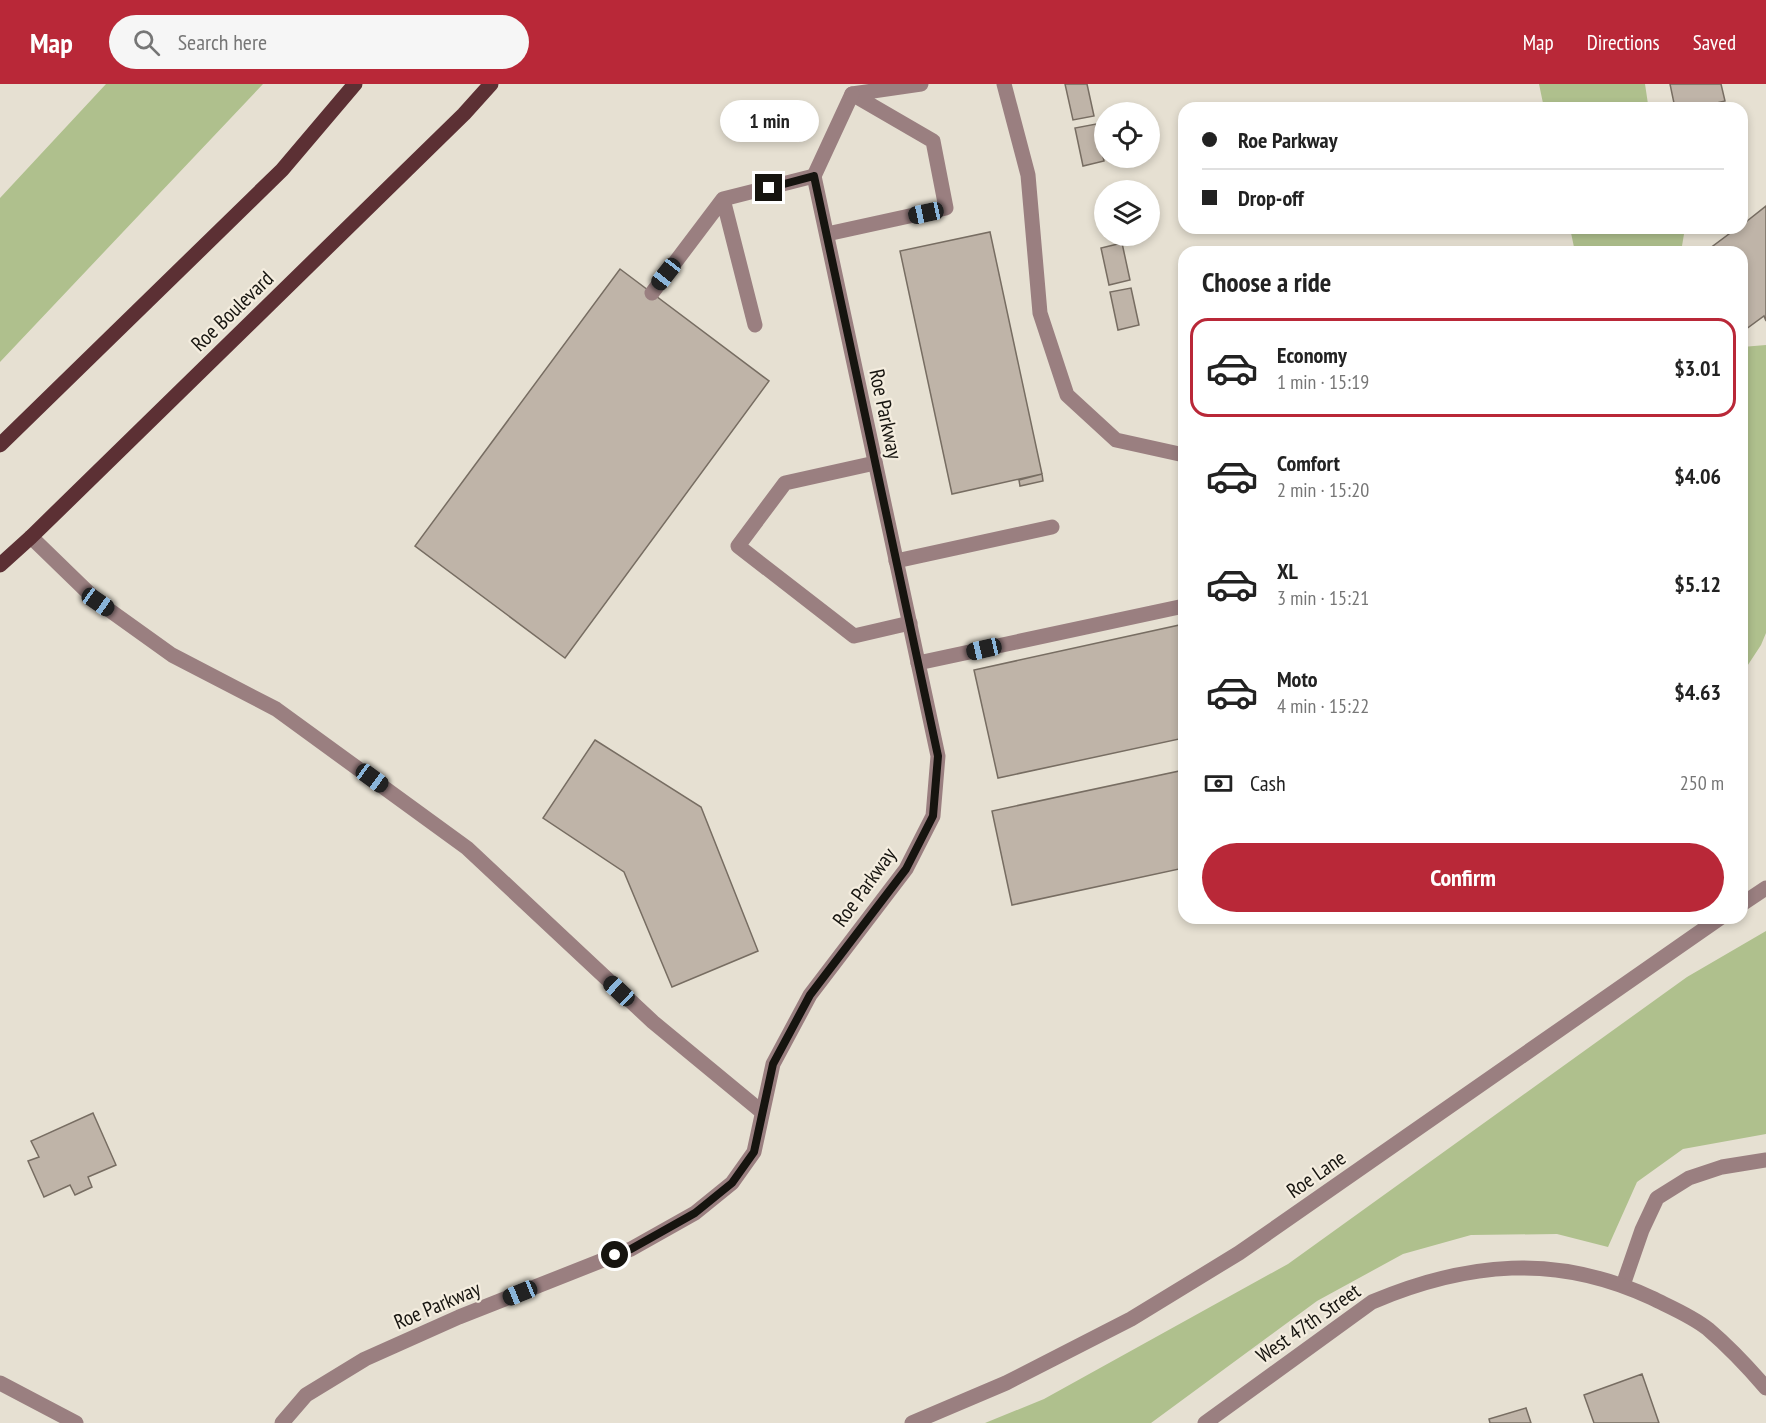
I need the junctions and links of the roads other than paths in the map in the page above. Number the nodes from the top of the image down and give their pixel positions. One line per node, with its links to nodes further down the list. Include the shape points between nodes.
1 (355, 84): 11 (main road, via 282,170)
2 (491, 84): 15 (main road, Roe Boulevard)
3 (921, 84): 5 (street)
4 (1004, 84): 12 (street, via 1028,175 1040,313 1067,395 1116,440)
5 (857, 89): 6 (street); 8 (street, via 933,141 946,208)
6 (814, 176): 7 (street); 8 (street, Roe Parkway)
7 (723, 200): 9 (street); 10 (street)
8 (827, 234): 13 (street, Roe Parkway)
9 (652, 293)
10 (755, 325)
11 (0, 446)
12 (1178, 454)
13 (875, 463): 16 (street, Roe Parkway); 19 (street, via 785,483 738,546 854,636)
14 (1052, 527): 16 (street)
15 (31, 537): 17 (main road, Roe Boulevard); 24 (street, via 98,602 172,655 276,709 467,848 653,1022)
16 (896, 561): 19 (street, Roe Parkway)
17 (0, 565)
18 (1178, 607): 20 (street)
19 (910, 624): 20 (street, Roe Parkway)
20 (918, 663): 24 (street, Roe Parkway, via 938,756 933,816 906,869 810,995 773,1064)
21 (1766, 888): 22 (street)
22 (1748, 900)
23 (1711, 924): 31 (street, Roe Lane, via 1239,1253 1131,1319 1006,1383)
24 (762, 1112): 30 (street, Roe Parkway, via 754,1152 732,1183 695,1213 631,1249 365,1359 306,1395)
25 (1766, 1160): 26 (street, via 1722,1167 1689,1178 1657,1198)
26 (1623, 1285): 28 (street, West 47th Street, via 1706,1328); 32 (street, West 47th Street, via 1571,1272 1516,1268 1472,1270 1401,1290 1372,1302)
27 (0, 1383): 29 (street)
28 (1766, 1388)
29 (76, 1423)
30 (282, 1423)
31 (912, 1423)
32 (1205, 1423)

